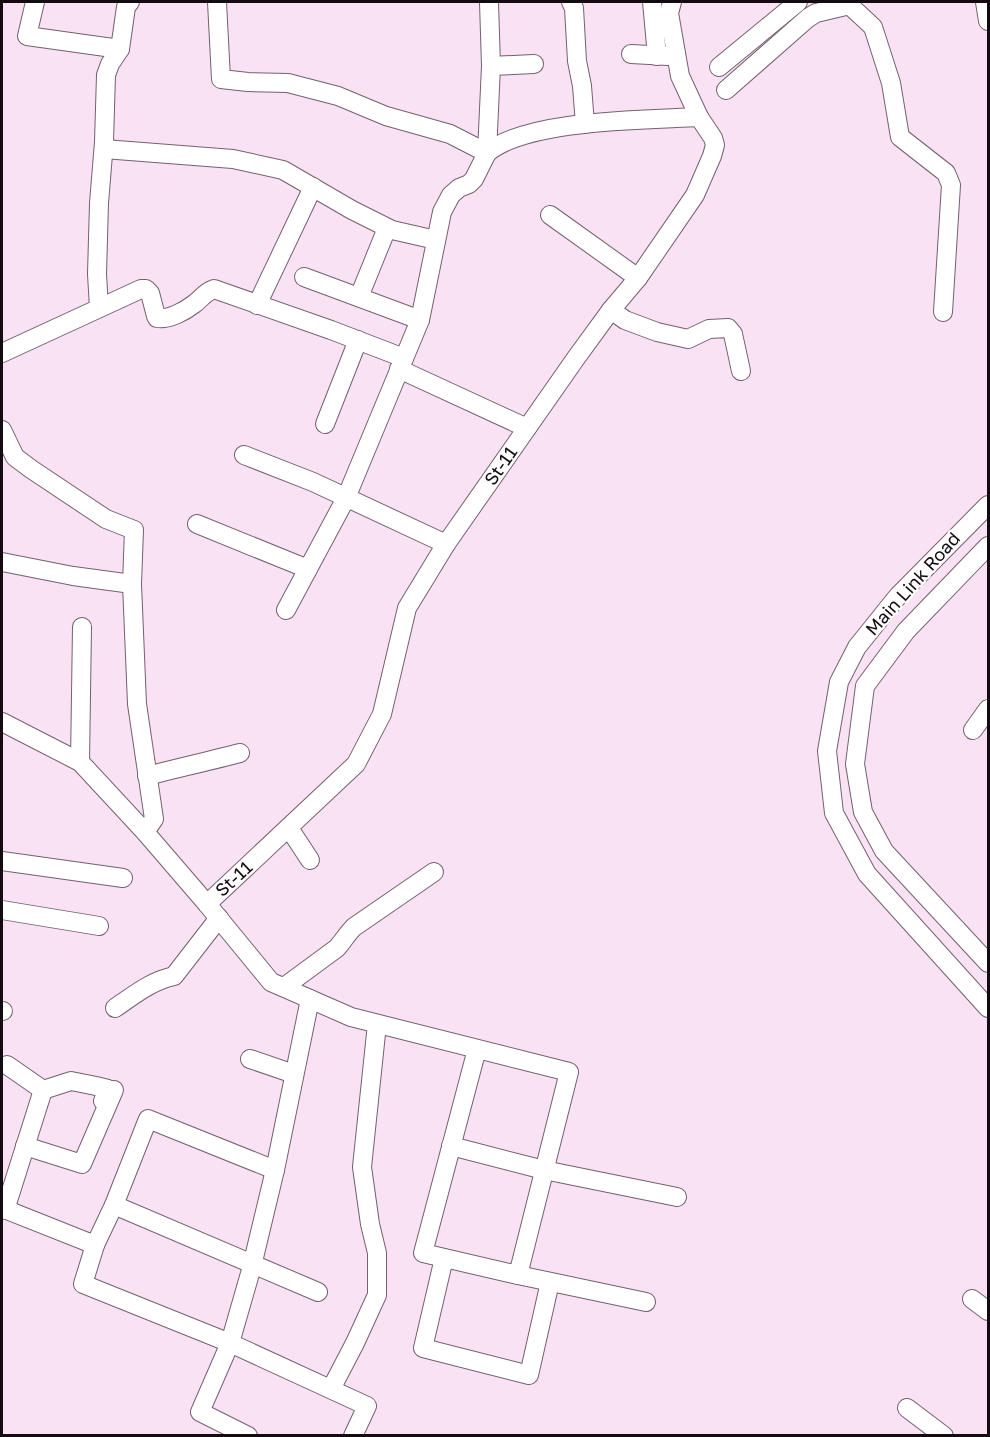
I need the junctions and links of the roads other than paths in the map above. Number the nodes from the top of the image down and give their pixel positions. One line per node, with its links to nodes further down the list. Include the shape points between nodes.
1 (35, 2): 12 (street, via 27,36)
2 (130, 2): 12 (street)
3 (217, 2): 23 (street, via 220,79 288,83 338,96 386,116 450,134)
4 (489, 2): 17 (street)
5 (571, 2): 21 (street)
6 (652, 2): 14 (street)
7 (672, 2): 15 (street, St-11, via 669,13)
8 (798, 2): 18 (street)
9 (986, 2): 11 (street)
10 (848, 3): 19 (street, via 808,18); 34 (street, via 873,27 891,83 900,137 946,173 951,185)
11 (988, 21)
12 (120, 49): 22 (street, via 106,75)
13 (631, 54): 14 (street)
14 (657, 56): 15 (street)
15 (677, 57): 20 (street, St-11, via 680,76)
16 (534, 64): 17 (street)
17 (491, 66): 23 (street)
18 (719, 67)
19 (726, 90)
20 (699, 117): 21 (street); 29 (street, St-11, via 713,138 712,156 695,195)
21 (585, 124): 23 (street, via 535,131 495,146)
22 (104, 149): 24 (street, via 233,159 283,170); 32 (street, via 99,203)
23 (487, 153): 27 (street, via 470,184 451,195 442,212)
24 (313, 187): 26 (street); 31 (street)
25 (550, 215): 29 (street)
26 (387, 228): 27 (street); 30 (street)
27 (436, 240): 35 (street)
28 (304, 277): 30 (street)
29 (638, 278): 33 (street, St-11)
30 (359, 297): 35 (street)
31 (257, 305): 32 (street, via 214,289 183,311 162,319 156,316 146,289); 36 (street)
32 (99, 308): 37 (street)
33 (611, 310): 39 (street, via 625,320 688,339 709,329 728,328 733,334); 41 (street, St-11)
34 (943, 312)
35 (420, 320): 38 (street)
36 (358, 340): 38 (street); 40 (street)
37 (2, 353)
38 (402, 364): 41 (street); 44 (street)
39 (741, 371)
40 (325, 424)
41 (527, 428): 47 (street, St-11)
42 (2, 430): 51 (street, via 15,457 31,470 106,519 134,530)
43 (244, 456): 44 (street)
44 (346, 498): 47 (street); 50 (street)
45 (988, 505): 73 (street, Main Link Road, via 898,596 857,647 839,682 827,751 834,813 867,874)
46 (197, 524): 50 (street)
47 (446, 544): 60 (street, St-11, via 407,608 382,714 356,764)
48 (988, 546): 69 (street, Main Link Road, via 906,632 866,686 855,765 863,812 884,851)
49 (2, 562): 51 (street)
50 (308, 569): 52 (street)
51 (132, 584): 59 (street, via 136,704)
52 (286, 610)
53 (82, 627): 58 (street)
54 (988, 710): 56 (street)
55 (2, 722): 58 (street)
56 (973, 730)
57 (240, 753): 59 (street)
58 (80, 762): 61 (street)
59 (147, 776): 61 (street, via 154,819)
60 (289, 828): 62 (street); 67 (street, St-11)
61 (145, 832): 67 (street)
62 (310, 860)
63 (2, 861): 65 (street)
64 (434, 872): 70 (street, via 354,927 337,948)
65 (123, 878)
66 (2, 910): 68 (street)
67 (213, 911): 70 (street, via 271,982); 72 (street, St-11, via 174,976 145,987)
68 (99, 926)
69 (988, 963)
70 (284, 987): 71 (street)
71 (310, 999): 74 (street); 78 (street)
72 (115, 1008)
73 (988, 1008)
74 (377, 1024): 75 (street); 97 (street, via 362,1167 377,1253 377,1295)
75 (477, 1049): 81 (street); 83 (street, via 569,1072)
76 (250, 1059): 78 (street)
77 (7, 1065): 79 (street)
78 (294, 1074): 82 (street)
79 (43, 1090): 80 (street); 80 (street, via 75,1081 108,1089 109,1095 82,1164)
80 (25, 1146): 86 (street)
81 (451, 1146): 83 (street); 88 (street, via 423,1253)
82 (275, 1170): 85 (street, via 148,1119); 89 (street)
83 (544, 1170): 84 (street); 90 (street)
84 (677, 1197)
85 (114, 1205): 87 (street); 89 (street)
86 (3, 1209): 87 (street)
87 (95, 1245): 96 (street, via 83,1284)
88 (444, 1258): 90 (street); 91 (street, via 423,1348 529,1376)
89 (252, 1264): 92 (street); 96 (street)
90 (518, 1275): 91 (street)
91 (550, 1282): 94 (street)
92 (318, 1292)
93 (972, 1299): 95 (street)
94 (646, 1302)
95 (988, 1311)
96 (230, 1343): 97 (street); 99 (street, via 200,1412)
97 (331, 1389): 100 (street, via 367,1406)
98 (907, 1408): 101 (street)
99 (248, 1436)
100 (353, 1436)
101 (944, 1436)

